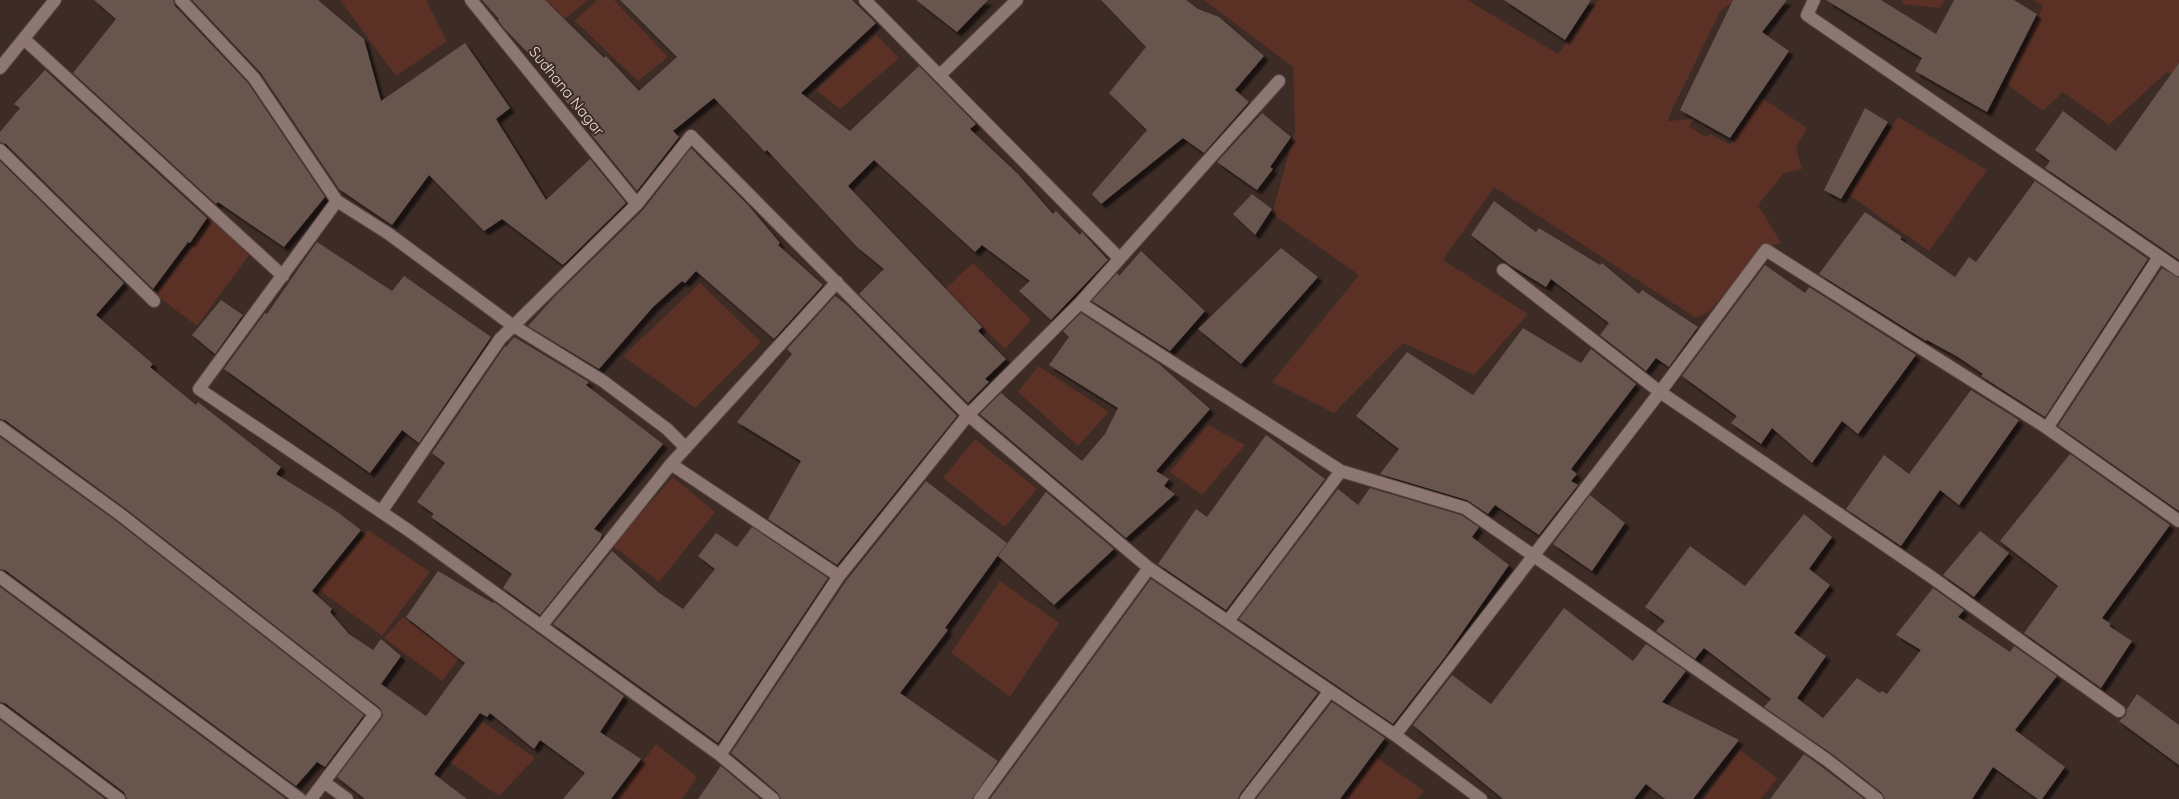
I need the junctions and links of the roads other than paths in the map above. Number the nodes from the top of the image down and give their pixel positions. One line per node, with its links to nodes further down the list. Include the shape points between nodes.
1 (54, 0): 7 (street)
2 (181, 0): 12 (street, via 254,78)
3 (471, 0): 13 (street, Sudhana Nagar)
4 (865, 0): 9 (street)
5 (1018, 0): 9 (street)
6 (1814, 0): 15 (street, via 1806,15)
7 (24, 40): 8 (street); 18 (street)
8 (0, 68)
9 (940, 75): 14 (street)
10 (1279, 81): 14 (street)
11 (0, 150): 20 (street)
12 (337, 201): 18 (street); 22 (street, via 389,234)
13 (637, 204): 19 (street, via 691,136); 22 (street)
14 (1119, 258): 21 (street)
15 (2159, 258): 17 (street); 26 (street)
16 (1503, 270): 23 (street)
17 (2179, 270)
18 (283, 276): 30 (street, via 199,389)
19 (837, 282): 24 (street); 27 (street)
20 (154, 301)
21 (1080, 303): 24 (street); 29 (street)
22 (512, 325): 27 (street, via 604,381 667,429); 30 (street)
23 (1660, 392): 26 (street, via 1766,250); 32 (street); 40 (street, via 1930,576)
24 (968, 415): 33 (street); 34 (street)
25 (0, 427): 43 (street, via 121,515 375,714)
26 (2047, 428): 31 (street)
27 (686, 448): 28 (street)
28 (671, 464): 34 (street); 37 (street)
29 (1341, 470): 32 (street, via 1465,508); 36 (street)
30 (381, 512): 37 (street)
31 (2179, 521)
32 (1533, 555): 41 (street); 52 (street, via 1827,760)
33 (1149, 568): 36 (street); 49 (street)
34 (839, 576): 42 (street)
35 (0, 577): 45 (street)
36 (1228, 621): 38 (street)
37 (541, 626): 42 (street)
38 (1330, 691): 41 (street); 50 (street)
39 (0, 710): 44 (street)
40 (2119, 711)
41 (1395, 735): 51 (street)
42 (720, 755): 48 (street)
43 (324, 782): 46 (street); 47 (street)
44 (119, 799)
45 (300, 799)
46 (311, 799)
47 (348, 799)
48 (773, 799)
49 (980, 799)
50 (1246, 799)
51 (1481, 799)
52 (1877, 799)

